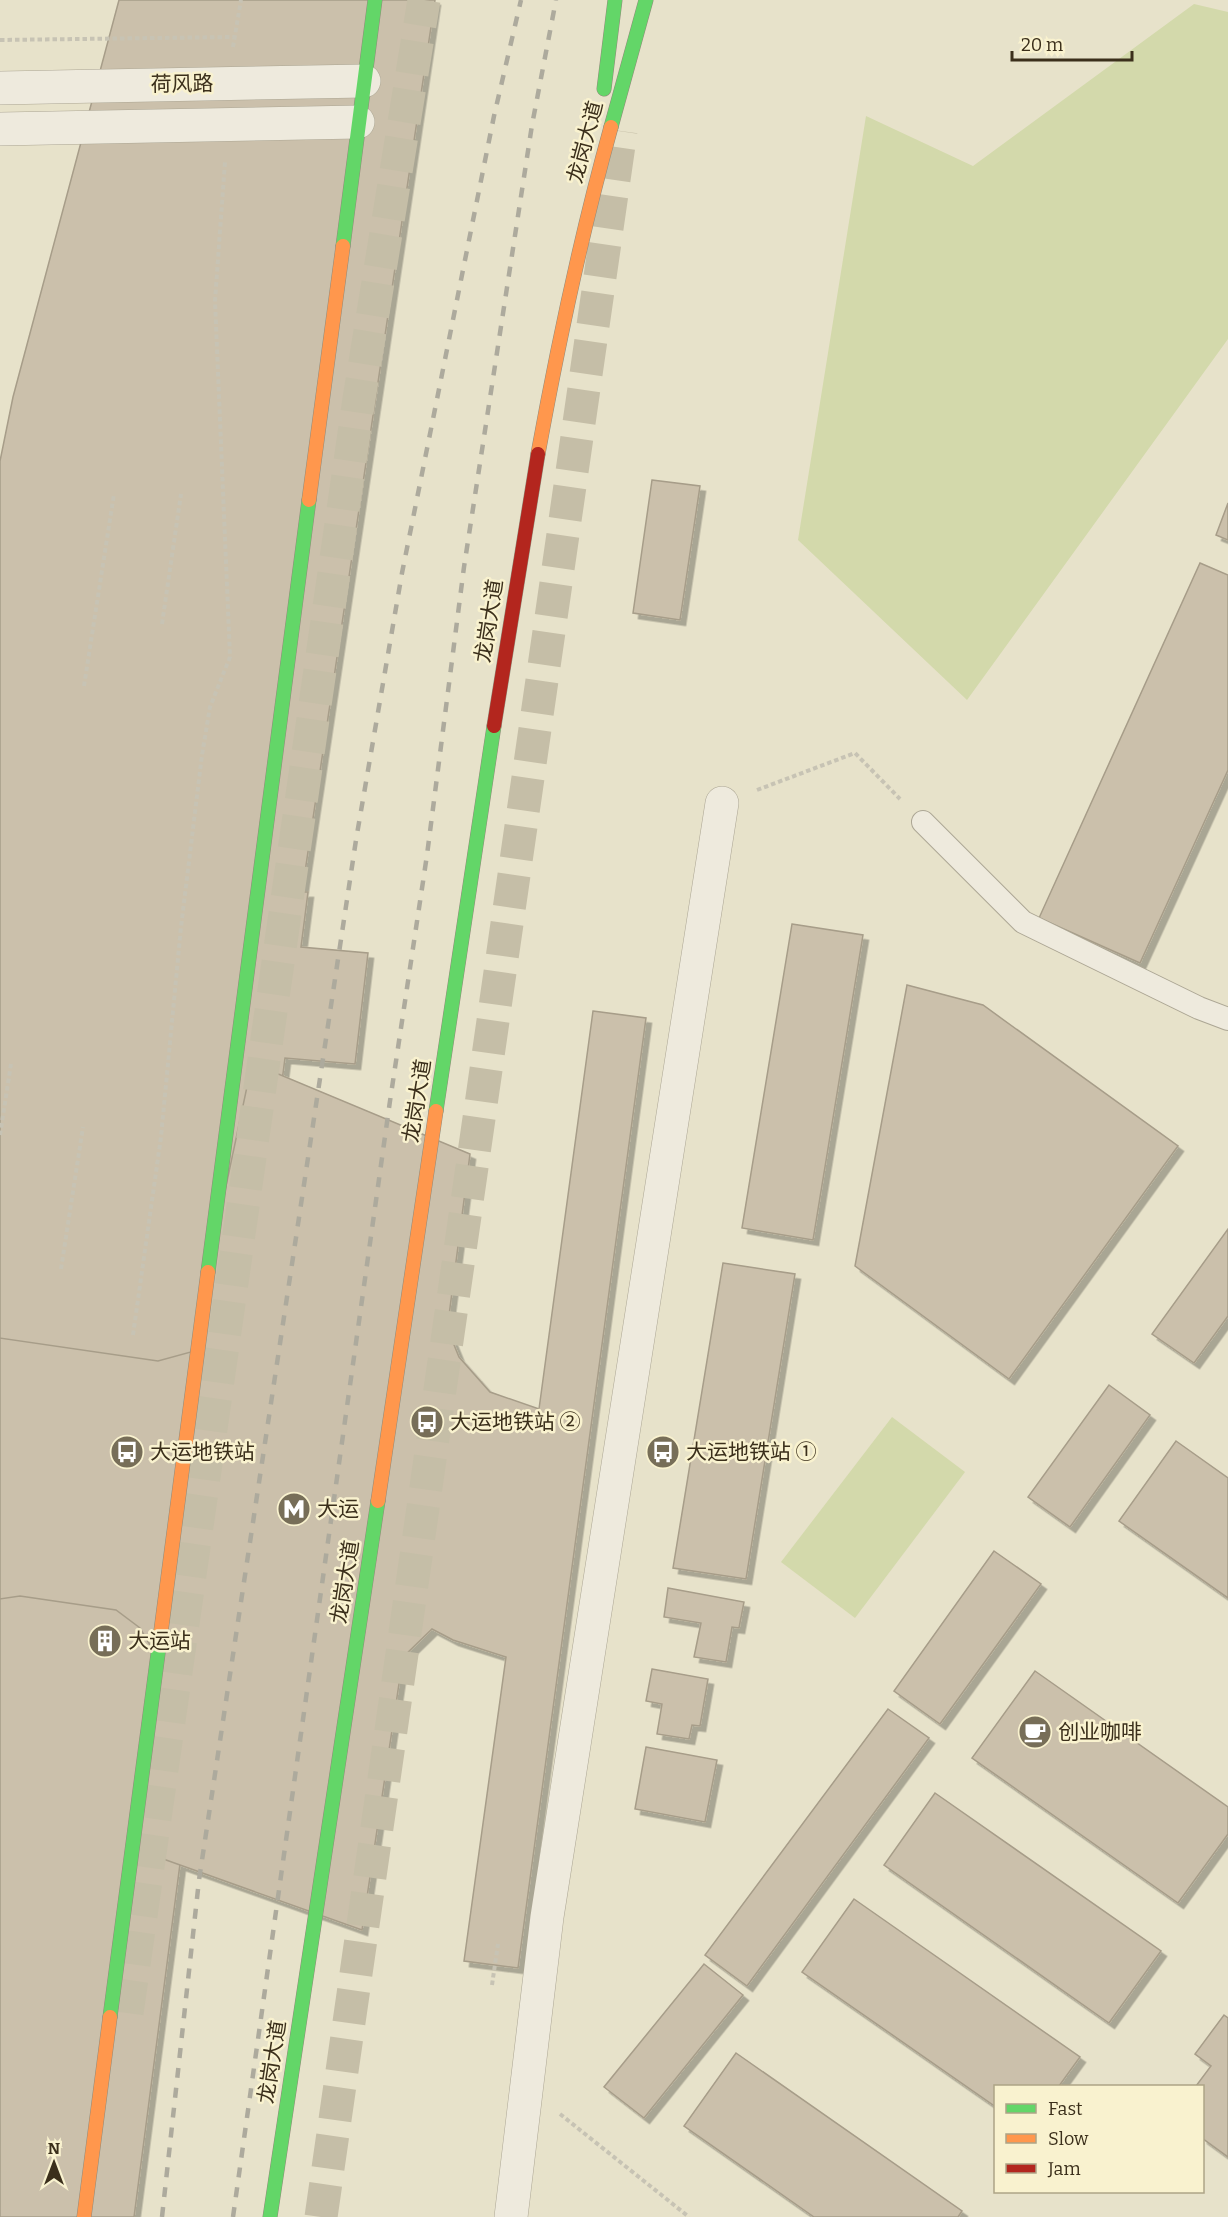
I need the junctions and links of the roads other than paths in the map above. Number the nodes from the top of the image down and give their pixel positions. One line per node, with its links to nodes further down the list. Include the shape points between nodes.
1 (375, 0): 4 (main road)
2 (615, 0): 10 (main road)
3 (646, 0): 10 (main road, 龙岗大道)
4 (364, 81): 5 (street, 荷风路); 7 (main road)
5 (190, 84): 6 (street, 荷风路); 8 (street)
6 (0, 88)
7 (358, 122): 8 (street, 荷风路); 14 (main road)
8 (190, 125): 9 (street, 荷风路)
9 (0, 129)
10 (592, 196): 15 (main road, 龙岗大道, via 558,346 525,522)
11 (722, 803): 16 (street, via 547,1917)
12 (923, 822): 13 (lane, via 1023,921 1198,1008)
13 (1228, 1019)
14 (84, 2217)
15 (270, 2217)
16 (511, 2217)

